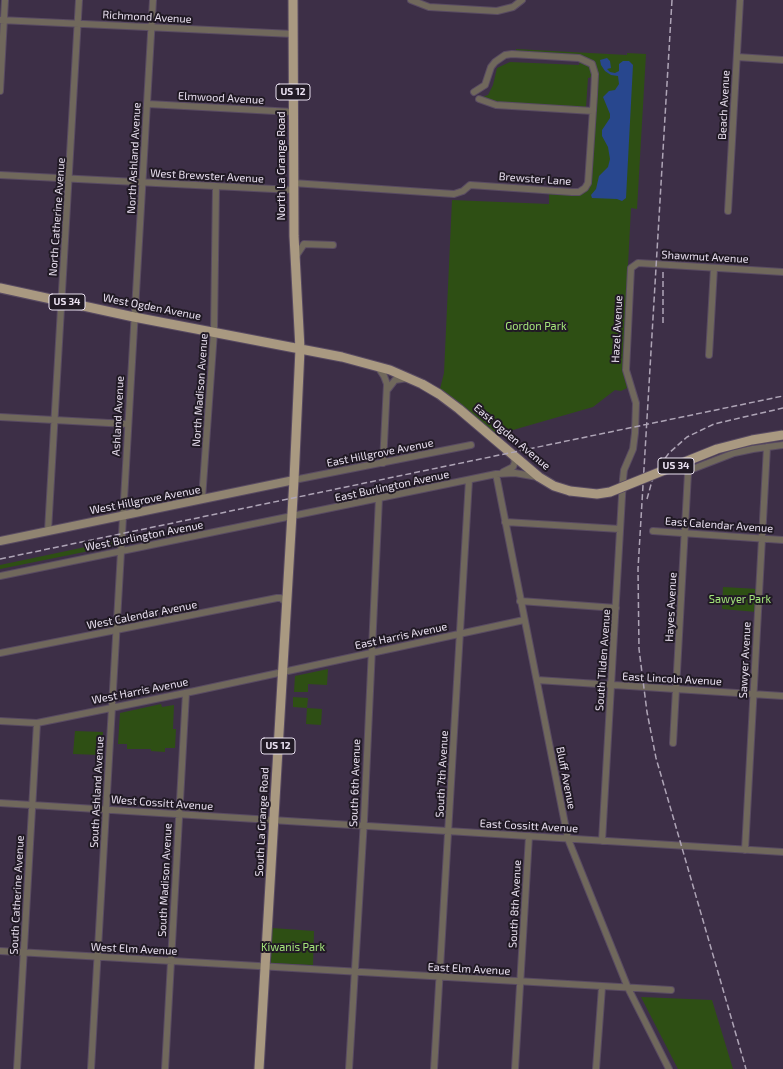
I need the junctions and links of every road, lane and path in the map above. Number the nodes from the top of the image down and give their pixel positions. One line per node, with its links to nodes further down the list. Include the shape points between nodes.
1 (5, 0): 8 (street)
2 (79, 0): 9 (street, North Catherine Avenue)
3 (153, 0): 10 (street, North Ashland Avenue)
4 (293, 0): 11 (main road, North La Grange Road / US 12)
5 (412, 0): 6 (street, via 429,7 497,11 513,7)
6 (522, 0)
7 (740, 0): 12 (street, Beach Avenue)
8 (2, 20): 9 (street, Richmond Avenue); 14 (street)
9 (77, 24): 10 (street, Richmond Avenue); 21 (street, North Catherine Avenue)
10 (151, 27): 11 (street, Richmond Avenue); 17 (street, North Ashland Avenue)
11 (293, 34): 19 (main road, North La Grange Road / US 12)
12 (737, 57): 13 (street); 25 (street, Beach Avenue)
13 (783, 60)
14 (0, 91)
15 (474, 92): 18 (street, Brewster Lane, via 485,85 491,67 505,55 579,58 592,64 594,68)
16 (479, 99): 18 (street, via 496,105)
17 (148, 104): 19 (street, Elmwood Avenue); 22 (street, North Ashland Avenue)
18 (593, 111): 24 (street, Brewster Lane, via 588,182 579,192 470,185 464,192 454,194)
19 (293, 112): 24 (main road, North La Grange Road / US 12)
20 (0, 175): 21 (street, West Brewster Avenue)
21 (69, 178): 22 (street, West Brewster Avenue); 32 (street, North Catherine Avenue)
22 (143, 182): 23 (street, West Brewster Avenue); 33 (street, North Ashland Avenue)
23 (216, 186): 24 (street, West Brewster Avenue); 34 (street, North Madison Avenue)
24 (293, 187): 27 (main road, North La Grange Road / US 12)
25 (728, 210)
26 (332, 245): 27 (street, via 304,244)
27 (295, 259): 35 (main road, US 12)
28 (714, 268): 29 (street, Shawmut Avenue, via 638,263 632,266); 30 (street, Shawmut Avenue); 36 (street)
29 (630, 271): 51 (street, Hazel Avenue, via 626,370 636,404 635,434)
30 (783, 272)
31 (0, 288): 32 (main road, West Ogden Avenue / US 34)
32 (61, 301): 33 (main road, West Ogden Avenue / US 34); 41 (street, North Catherine Avenue)
33 (134, 317): 34 (main road, West Ogden Avenue / US 34); 42 (street, Ashland Avenue)
34 (214, 332): 35 (main road, West Ogden Avenue / US 34); 55 (street, North Madison Avenue)
35 (300, 349): 37 (main road, East Ogden Avenue / US 34); 52 (main road, US 12)
36 (709, 355)
37 (375, 365): 38 (main road, East Ogden Avenue / US 34); 39 (street, via 384,376)
38 (410, 378): 39 (street, via 395,380); 47 (main road, East Ogden Avenue / US 34, via 459,409)
39 (387, 391): 48 (street)
40 (0, 418): 41 (street)
41 (54, 420): 42 (street); 60 (street, North Catherine Avenue)
42 (127, 424): 56 (street, Ashland Avenue)
43 (783, 435): 50 (main road, East Ogden Avenue / US 34, bridge, via 717,449 610,492 598,494 570,491 554,486)
44 (471, 445): 48 (street, East Hillgrove Avenue)
45 (783, 445): 46 (street)
46 (767, 447): 62 (street, Hayes Avenue, via 724,457 688,472); 63 (street, Sawyer Avenue)
47 (513, 456): 49 (street, East Burlington Avenue, via 513,467); 50 (main road, East Ogden Avenue / US 34)
48 (383, 463): 52 (street, East Hillgrove Avenue)
49 (496, 474): 50 (street, East Burlington Avenue, via 515,473); 53 (street, East Burlington Avenue); 58 (street, Bluff Avenue)
50 (539, 477)
51 (623, 479): 59 (street, South Tilden Avenue)
52 (294, 480): 55 (street, West Hillgrove Avenue); 57 (main road, South La Grange Road / US 12)
53 (469, 480): 54 (street, East Burlington Avenue); 73 (street, South 7th Avenue)
54 (379, 498): 57 (street, East Burlington Avenue); 74 (street, South 6th Avenue)
55 (202, 499): 56 (street, West Hillgrove Avenue)
56 (122, 516): 60 (street, West Hillgrove Avenue); 66 (street, South Ashland Avenue)
57 (291, 517): 66 (street, West Burlington Avenue); 69 (main road, South La Grange Road / US 12)
58 (505, 522): 59 (street); 68 (street, Bluff Avenue)
59 (620, 529): 70 (street, South Tilden Avenue)
60 (48, 531): 64 (street, West Hillgrove Avenue)
61 (653, 531): 62 (street, East Calendar Avenue)
62 (685, 533): 63 (street, East Calendar Avenue); 79 (street, Hayes Avenue)
63 (761, 539): 65 (street, East Calendar Avenue); 81 (street, Sawyer Avenue)
64 (0, 540)
65 (783, 540)
66 (120, 551): 67 (street, West Burlington Avenue); 72 (street, South Ashland Avenue)
67 (0, 576)
68 (520, 602): 70 (street); 71 (street, Bluff Avenue)
69 (287, 604): 72 (street, West Calendar Avenue, via 281,598 277,598); 76 (main road, South La Grange Road / US 12)
70 (616, 608): 78 (street, South Tilden Avenue)
71 (524, 620): 73 (street, East Harris Avenue); 77 (street, Bluff Avenue)
72 (116, 630): 75 (street, West Calendar Avenue); 83 (street, South Ashland Avenue)
73 (460, 634): 74 (street, East Harris Avenue); 93 (street, South 7th Avenue)
74 (370, 653): 76 (street, East Harris Avenue); 92 (street, South 6th Avenue)
75 (0, 654)
76 (283, 671): 80 (street, West Harris Avenue); 91 (main road, South La Grange Road / US 12)
77 (537, 680): 78 (street, East Lincoln Avenue); 95 (street, Bluff Avenue)
78 (611, 686): 79 (street, East Lincoln Avenue); 96 (street, South Tilden Avenue)
79 (676, 690): 81 (street, East Lincoln Avenue); 86 (street, Hayes Avenue)
80 (186, 693): 83 (street, West Harris Avenue); 90 (street, South Madison Avenue)
81 (754, 694): 82 (street, East Lincoln Avenue); 97 (street, Sawyer Avenue)
82 (783, 696)
83 (112, 707): 85 (street, West Harris Avenue); 89 (street, South Ashland Avenue)
84 (0, 720): 85 (street, West Harris Avenue)
85 (37, 723): 88 (street, South Catherine Avenue)
86 (673, 743)
87 (0, 803): 88 (street, West Cossitt Avenue)
88 (32, 805): 89 (street, West Cossitt Avenue); 100 (street, South Catherine Avenue)
89 (106, 810): 90 (street, West Cossitt Avenue); 101 (street, South Ashland Avenue)
90 (179, 814): 91 (street, West Cossitt Avenue); 102 (street, South Madison Avenue)
91 (274, 820): 92 (street, East Cossitt Avenue); 103 (main road, South La Grange Road / US 12)
92 (363, 826): 93 (street, East Cossitt Avenue); 104 (street, South 6th Avenue)
93 (448, 832): 94 (street, East Cossitt Avenue); 105 (street, South 7th Avenue)
94 (529, 836): 95 (street, East Cossitt Avenue); 106 (street, South 8th Avenue)
95 (568, 839): 96 (street, East Cossitt Avenue); 108 (street, Bluff Avenue)
96 (602, 841): 97 (street, East Cossitt Avenue)
97 (745, 850): 98 (street, East Cossitt Avenue)
98 (783, 852)
99 (0, 951): 100 (street, West Elm Avenue)
100 (23, 953): 101 (street, West Elm Avenue); 110 (street, South Catherine Avenue)
101 (98, 957): 102 (street, West Elm Avenue); 111 (street, South Ashland Avenue)
102 (171, 962): 103 (street, West Elm Avenue); 112 (street, South Madison Avenue)
103 (266, 967): 104 (street, East Elm Avenue); 113 (main road, South La Grange Road / US 12)
104 (355, 972): 105 (street, East Elm Avenue); 114 (street, South 6th Avenue)
105 (440, 977): 106 (street, East Elm Avenue); 115 (street, South 7th Avenue)
106 (521, 982): 107 (street, East Elm Avenue); 116 (street, South 8th Avenue)
107 (602, 987): 108 (street, East Elm Avenue); 117 (street)
108 (628, 988): 109 (street, East Elm Avenue); 118 (street, Bluff Avenue)
109 (671, 990)
110 (17, 1069)
111 (91, 1069)
112 (165, 1069)
113 (259, 1069)
114 (349, 1069)
115 (434, 1069)
116 (515, 1069)
117 (596, 1069)
118 (670, 1069)

